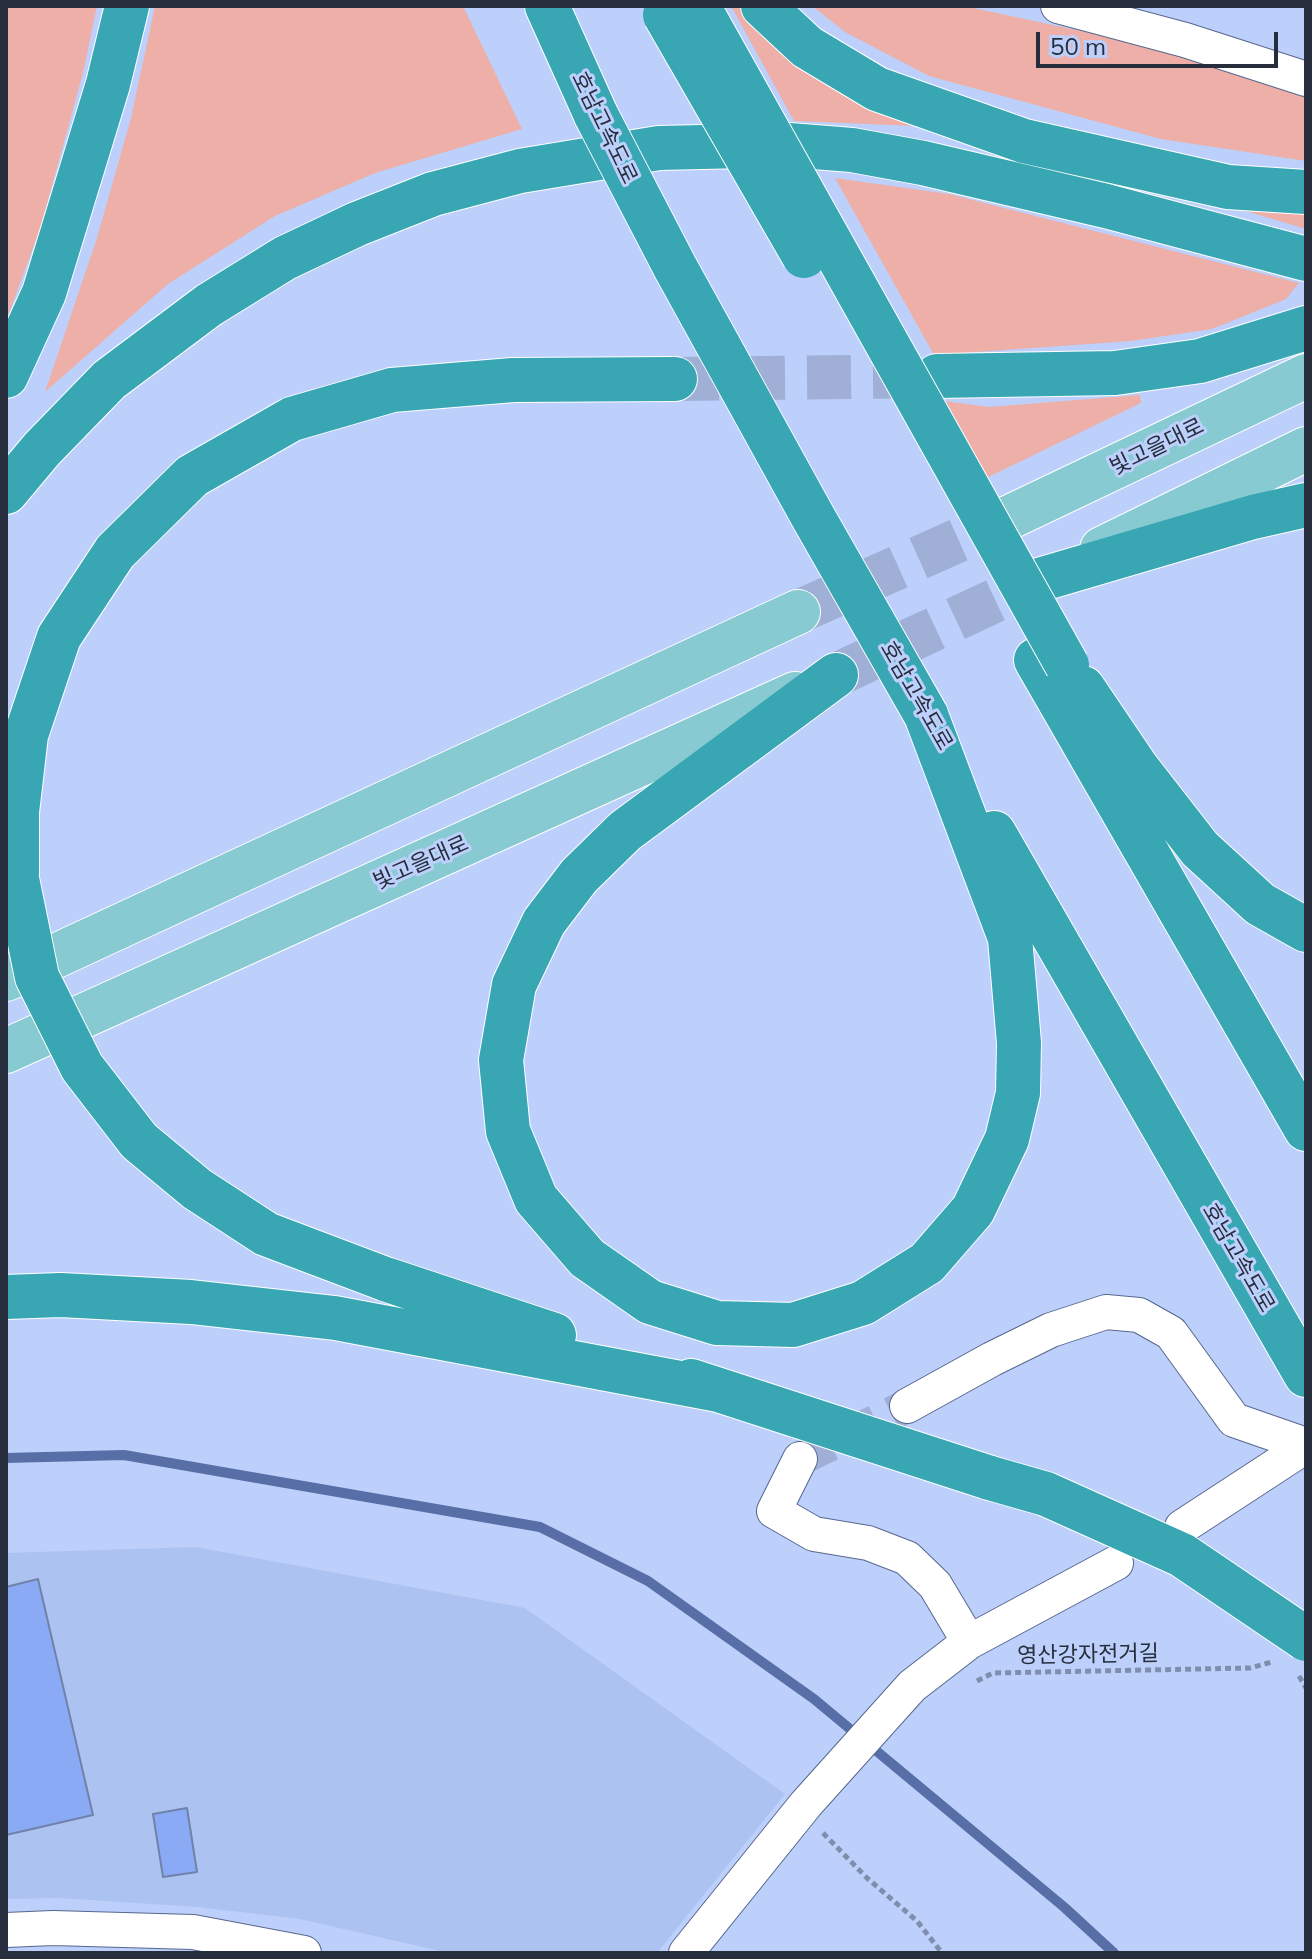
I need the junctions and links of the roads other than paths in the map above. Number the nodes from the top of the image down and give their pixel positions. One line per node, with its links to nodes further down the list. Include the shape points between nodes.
1 (127, 6): 10 (highway, via 44,293)
2 (547, 6): 22 (highway, 호남고속도로, bridge, via 596,115 690,295)
3 (763, 6): 7 (highway, via 807,47 877,89 1024,141 1228,187)
4 (1058, 6): 6 (street)
5 (674, 9): 20 (highway, bridge)
6 (1306, 79)
7 (1306, 192)
8 (1306, 259): 15 (highway, via 1106,206 852,150 789,145 659,148 520,171 433,194 357,224 285,258 209,305 109,380)
9 (1306, 328): 11 (highway, via 1200,361 1115,373)
10 (6, 376)
11 (937, 376)
12 (1306, 376): 17 (main road, 빛고을대로)
13 (675, 379): 29 (highway, bridge, via 513,380 392,390 292,419 192,476 115,552 59,637 26,735 17,812 17,879 37,977 82,1067 139,1141 197,1189 266,1234)
14 (1306, 449): 18 (main road)
15 (6, 492)
16 (1306, 505): 18 (highway)
17 (1008, 518)
18 (1039, 580)
19 (798, 612): 24 (main road)
20 (1051, 662): 23 (highway, via 1200,849 1260,904); 26 (highway)
21 (836, 675): 22 (highway, via 625,831 544,922 514,985 501,1060 508,1131 536,1199 587,1258 650,1302 717,1323 793,1325 863,1303 927,1263 973,1210 1007,1139 1018,1093 1019,1043 1010,938); 25 (main road, 빛고을대로)
22 (926, 715): 28 (highway, 호남고속도로)
23 (1306, 930)
24 (6, 979)
25 (6, 1051)
26 (1306, 1129)
27 (6, 1297): 29 (highway, via 191,1302 335,1318)
28 (1302, 1368)
29 (718, 1390): 35 (highway, bridge, via 1046,1494 1182,1555)
30 (907, 1406): 31 (street, via 1051,1330 1106,1312 1139,1315 1171,1333 1234,1420)
31 (1306, 1445): 33 (street)
32 (800, 1459): 36 (street, via 774,1511 814,1534 868,1543 907,1558 935,1585)
33 (1182, 1527)
34 (1116, 1563): 36 (street)
35 (1306, 1639)
36 (969, 1642): 39 (street, via 912,1686 810,1814)
37 (6, 1930): 38 (street, via 193,1932)
38 (304, 1953)
39 (686, 1953)

